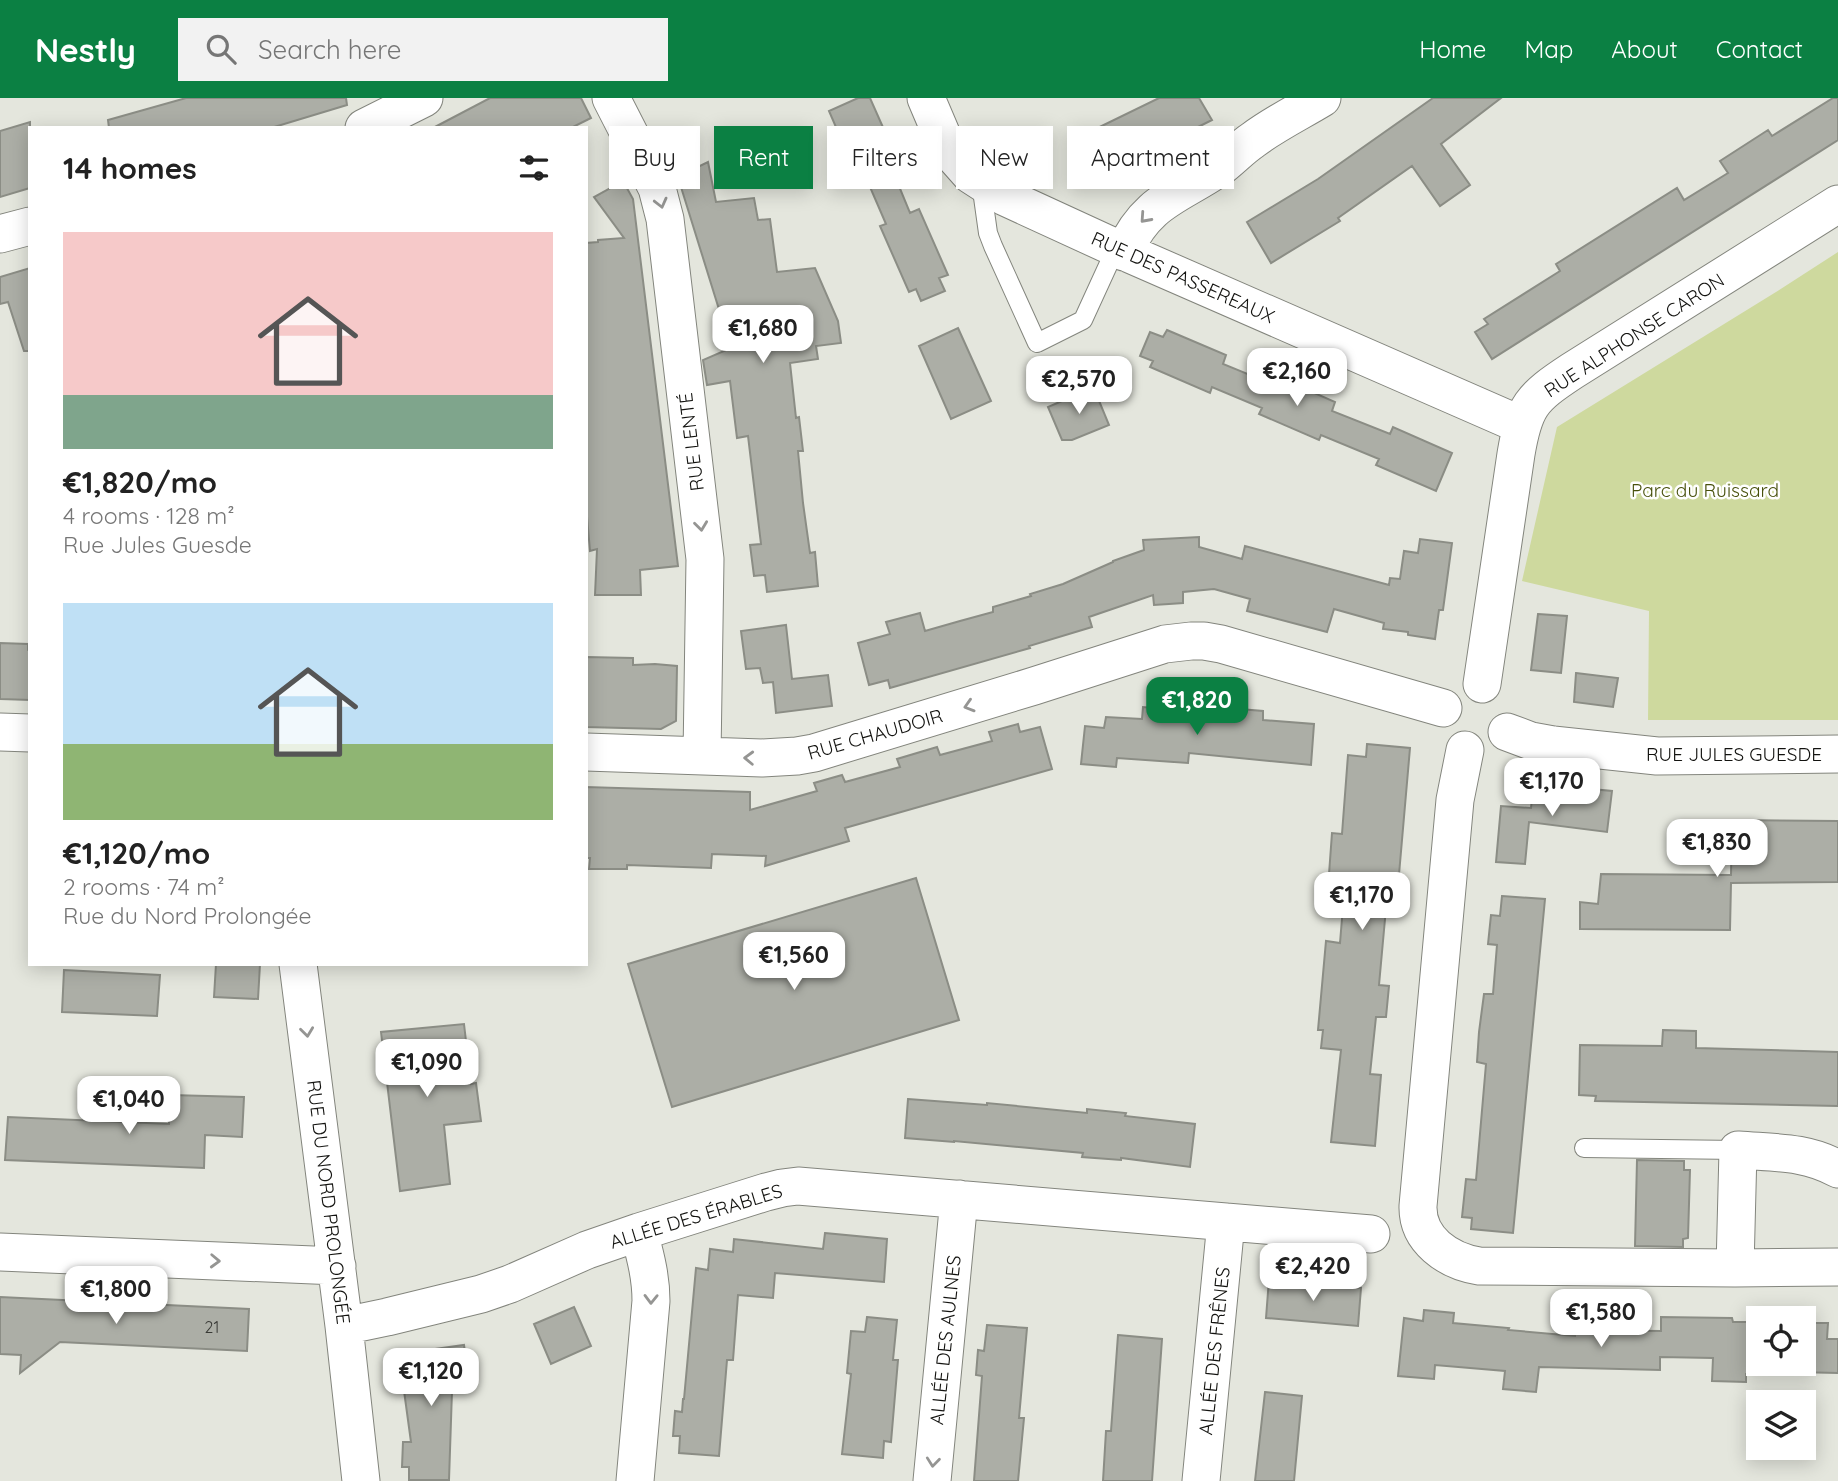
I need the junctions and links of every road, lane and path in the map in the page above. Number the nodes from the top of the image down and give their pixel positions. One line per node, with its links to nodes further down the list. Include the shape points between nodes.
1 (424, 98): 5 (street)
2 (611, 98): 22 (street, RUE LENTÉ, one-way to 22, via 657,188 665,219 705,559)
3 (926, 98): 6 (street, RUE DES PASSEREAUX)
4 (1322, 98): 12 (street, one-way to 12, via 1157,206)
5 (368, 126)
6 (956, 159)
7 (982, 189): 12 (lane, via 988,233 1037,343 1083,320)
8 (992, 189): 12 (street, RUE DES PASSEREAUX)
9 (1838, 204): 13 (street, RUE ALPHONSE CARON, via 1548,387 1530,405)
10 (28, 227): 11 (street)
11 (0, 234)
12 (1120, 250): 13 (street, RUE DES PASSEREAUX)
13 (1521, 425): 14 (street, RUE ALPHONSE CARON)
14 (1482, 684): 15 (street, via 1456,690); 17 (street, via 1495,689 1508,704)
15 (1443, 708): 19 (street, via 1447,736); 22 (street, RUE CHAUDOIR, one-way to 22, via 1204,641 1165,644 814,753 780,758)
16 (0, 732): 18 (street)
17 (1507, 732): 19 (street, via 1490,749); 21 (street, RUE JULES GUESDE, via 1553,745 1657,756)
18 (28, 733)
19 (1465, 750): 34 (street, via 1455,800 1418,1206 1424,1234 1454,1259 1479,1266)
20 (588, 752): 22 (street, RUE CHAUDOIR)
21 (1838, 754)
22 (702, 756)
23 (298, 966): 32 (street, RUE DU NORD PROLONGÉE, one-way to 32)
24 (1584, 1148): 25 (lane)
25 (1738, 1150): 26 (street, via 1800,1154); 34 (street)
26 (1838, 1170)
27 (959, 1199): 28 (street, ALLÉE DES ÉRABLES); 29 (street, ALLÉE DES ÉRABLES, via 799,1186); 38 (street, ALLÉE DES AULNES, one-way to 38)
28 (1226, 1222): 30 (street, ALLÉE DES ÉRABLES); 39 (street, ALLÉE DES FRÊNES)
29 (639, 1232): 35 (street, ALLÉE DES ÉRABLES, via 481,1294); 37 (street, one-way to 37, via 651,1301)
30 (1371, 1234)
31 (0, 1252): 32 (street, one-way to 32)
32 (337, 1266): 35 (street, RUE DU NORD PROLONGÉE)
33 (1838, 1267): 34 (street)
34 (1735, 1268)
35 (344, 1325): 36 (street, RUE DU NORD PROLONGÉE)
36 (361, 1481)
37 (635, 1481)
38 (932, 1481)
39 (1201, 1481)

